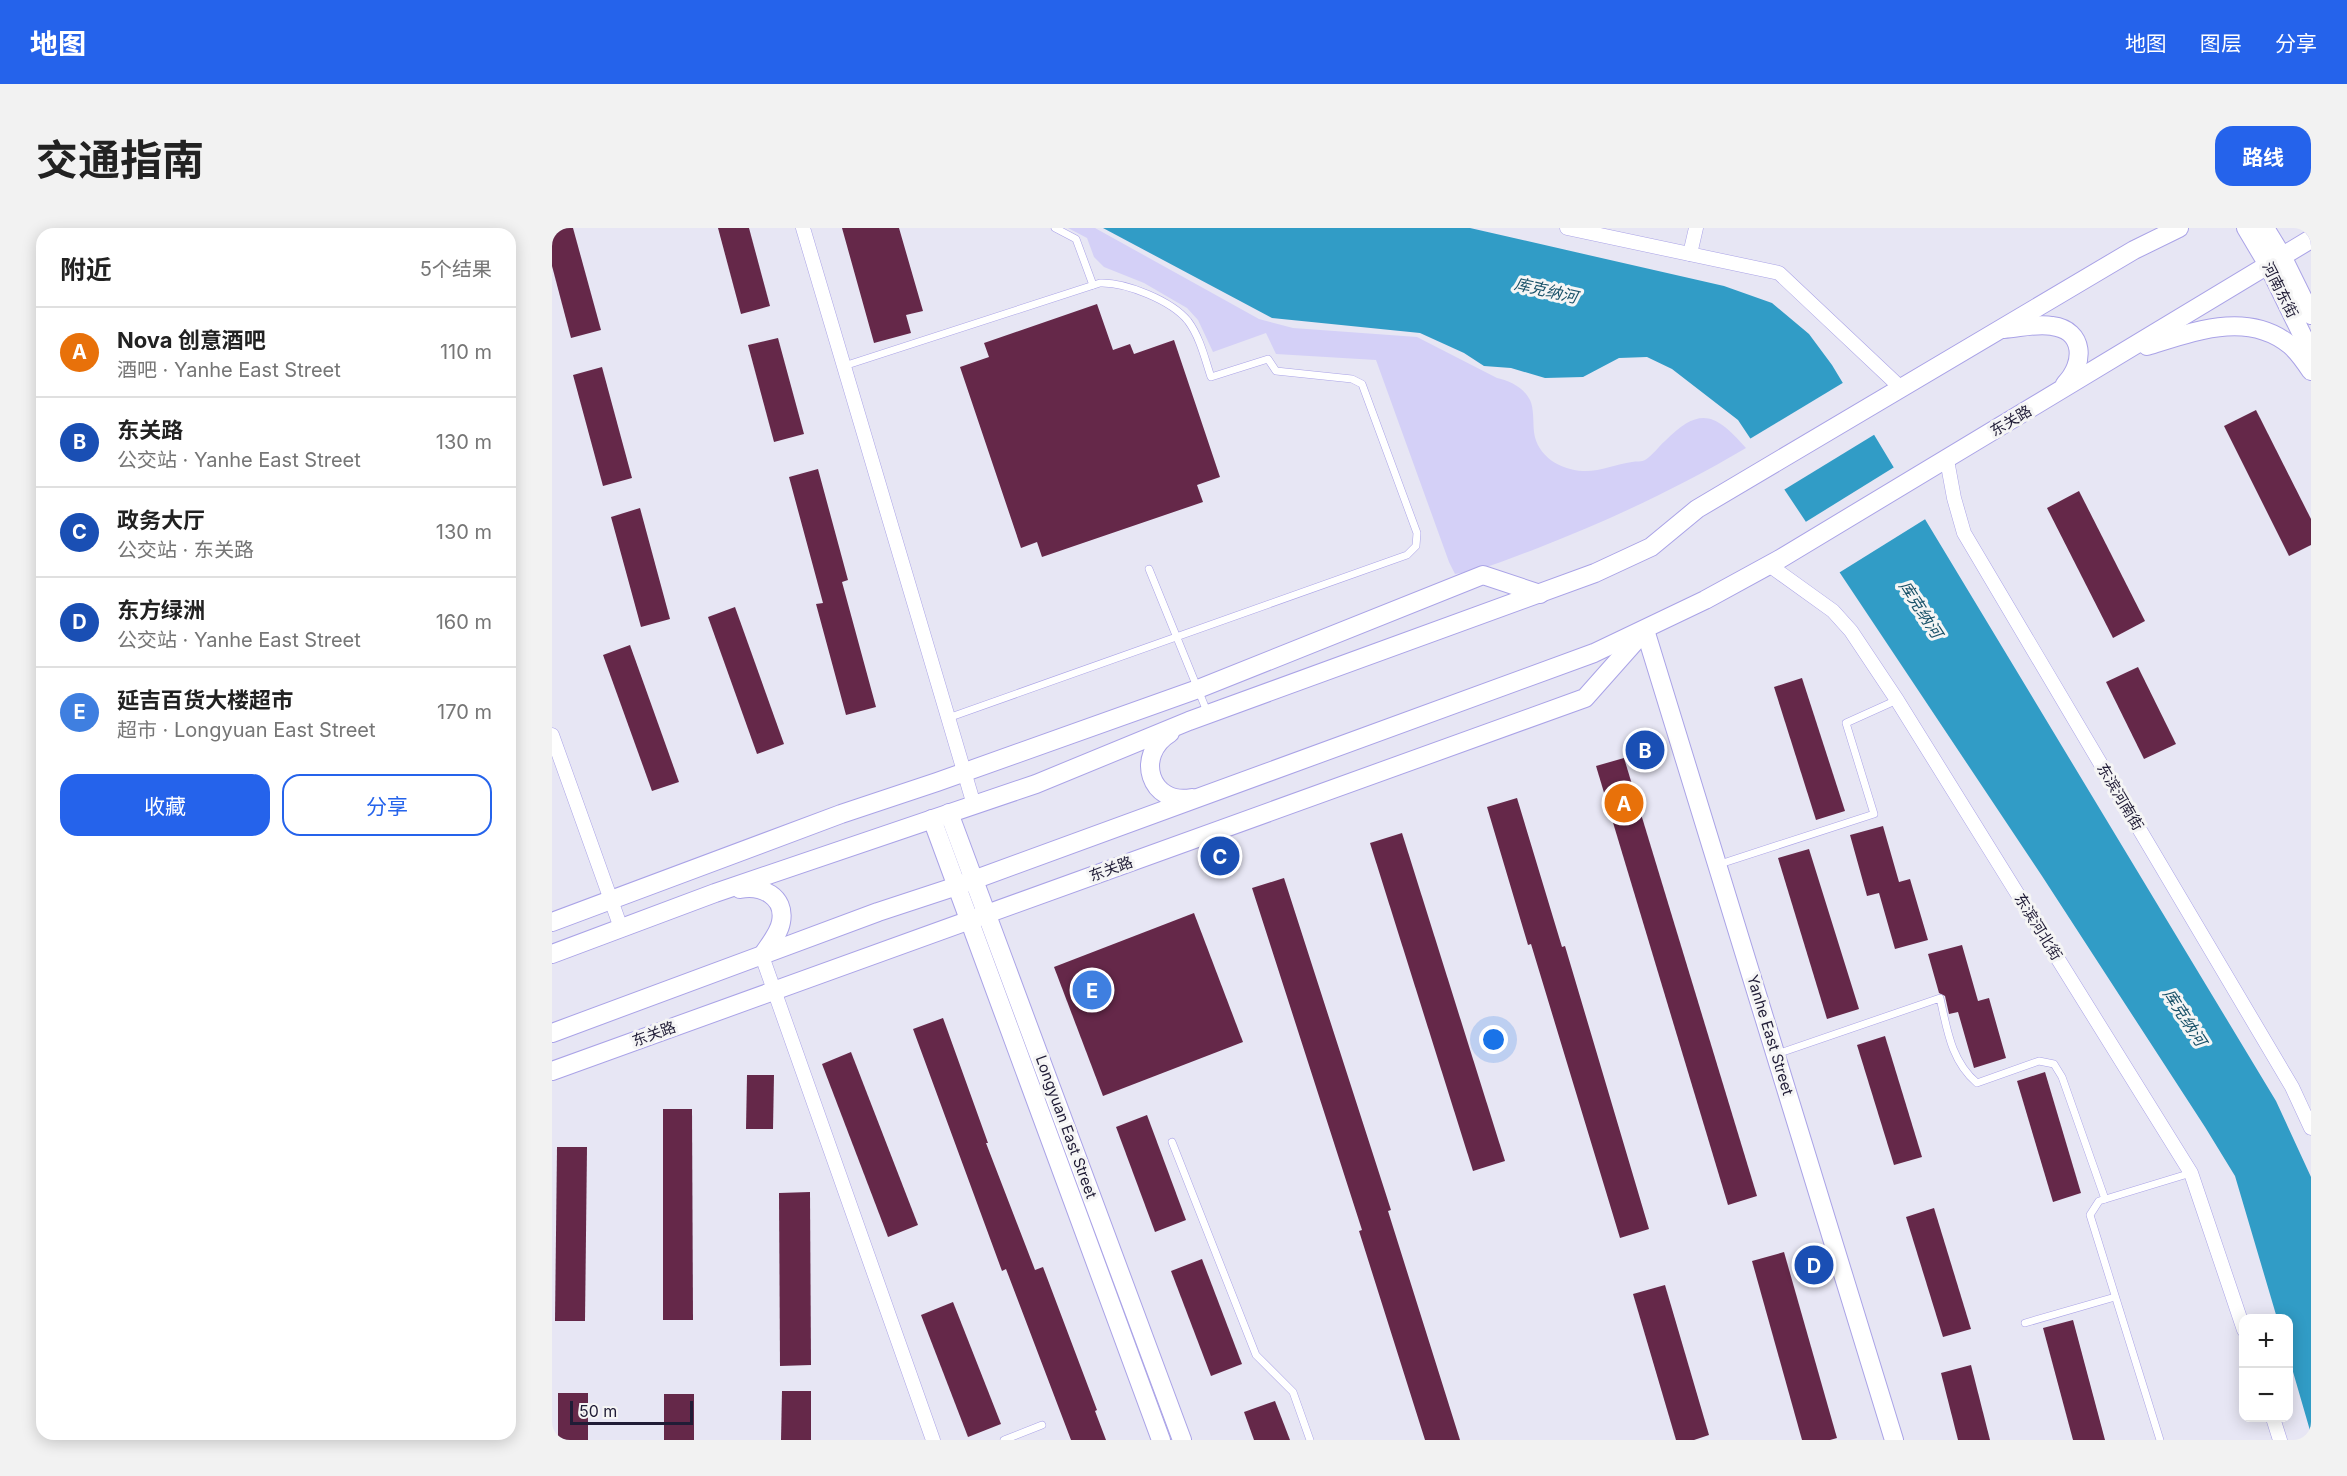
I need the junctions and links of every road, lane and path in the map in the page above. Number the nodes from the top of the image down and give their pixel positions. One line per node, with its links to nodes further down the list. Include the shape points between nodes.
1 (803, 228): 18 (street)
2 (1055, 228): 13 (lane, via 1076,238)
3 (1567, 228): 11 (street)
4 (1696, 228): 11 (street)
5 (2150, 228): 10 (main road)
6 (2179, 228): 10 (main road)
7 (2246, 228): 12 (main road, 河南东街)
8 (2265, 228): 12 (main road, 河南东街)
9 (2311, 239): 12 (main road, 东关路)
10 (2134, 250): 15 (main road)
11 (1690, 254): 20 (street, via 1779,273)
12 (2275, 260): 14 (main road, 河南东街); 16 (main road, 东关路); 17 (main road, 河南东街)
13 (1093, 285): 18 (lane); 27 (lane, via 1112,282 1132,286 1179,313 1195,333 1211,377 1268,358 1276,371 1362,384 1417,533 1416,546 1407,555)
14 (2311, 315)
15 (1999, 329): 20 (main road); 21 (main road, via 2050,325 2073,337 2080,356 2078,366 2074,375)
16 (2125, 352): 19 (main road, via 2211,327 2255,328 2292,346); 21 (main road, 东关路)
17 (2311, 353)
18 (844, 366): 31 (street)
19 (2311, 371)
20 (1901, 388): 25 (main road, via 1697,508 1651,548)
21 (2050, 397): 22 (main road, 东关路)
22 (1947, 460): 23 (main road, 东关路); 53 (street, 东滨河南街, via 1964,533 2286,1076)
23 (1775, 562): 26 (main road, 东关路); 29 (street, 东滨河北街, via 1851,631)
24 (1149, 568): 27 (lane)
25 (1540, 594): 28 (main road, via 1483,574); 30 (main road)
26 (1645, 630): 35 (main road, 东关路, via 1594,653); 38 (main road, Yanhe East Street); 43 (main road, 东关路, via 1585,698)
27 (1177, 637): 28 (lane); 31 (lane)
28 (1198, 689): 30 (lane); 34 (main road)
29 (1897, 700): 38 (lane, via 1846,723 1874,814); 55 (street, 东滨河北街)
30 (1208, 715): 32 (main road)
31 (948, 718): 34 (street)
32 (1189, 721): 35 (main road, via 1154,747 1150,757 1152,778 1166,794 1176,798); 36 (main road, via 1036,784)
33 (552, 735): 42 (street)
34 (964, 772): 36 (street); 42 (main road)
35 (1205, 795): 39 (main road, 东关路)
36 (974, 805): 37 (main road)
37 (941, 816): 39 (main road, Longyuan East Street); 40 (main road, Longyuan East Street); 41 (main road)
38 (1717, 865): 51 (main road, Yanhe East Street)
39 (974, 879): 40 (main road, 东关路); 43 (main road, Longyuan East Street)
40 (957, 885): 44 (main road, Longyuan East Street); 48 (main road, 东关路)
41 (715, 893): 46 (main road); 48 (main road, via 751,887 774,897 781,921)
42 (611, 900): 45 (main road); 46 (street)
43 (987, 914): 44 (main road, 东关路); 65 (main road, Longyuan East Street)
44 (969, 920): 49 (main road, 东关路); 64 (main road, Longyuan East Street)
45 (552, 922)
46 (621, 928): 47 (main road)
47 (552, 954)
48 (762, 956): 49 (street); 50 (main road, 东关路)
49 (774, 990): 52 (main road, 东关路); 62 (street)
50 (552, 1034)
51 (1775, 1054): 56 (lane, via 1940,999 1954,1054 1977,1083 2039,1061 2054,1064); 67 (main road, Yanhe East Street)
52 (552, 1071)
53 (2311, 1128)
54 (1172, 1142): 66 (lane, via 1256,1355 1293,1392)
55 (2191, 1173): 56 (lane); 58 (street, 东滨河北街)
56 (2105, 1199): 57 (lane, via 2099,1201 2090,1215)
57 (2115, 1297): 59 (lane); 68 (lane)
58 (2239, 1314)
59 (2025, 1323)
60 (2274, 1422): 69 (street)
61 (1042, 1425): 63 (lane)
62 (933, 1440)
63 (1004, 1440)
64 (1161, 1440)
65 (1182, 1440)
66 (1310, 1440)
67 (1894, 1440)
68 (2160, 1440)
69 (2280, 1440)

